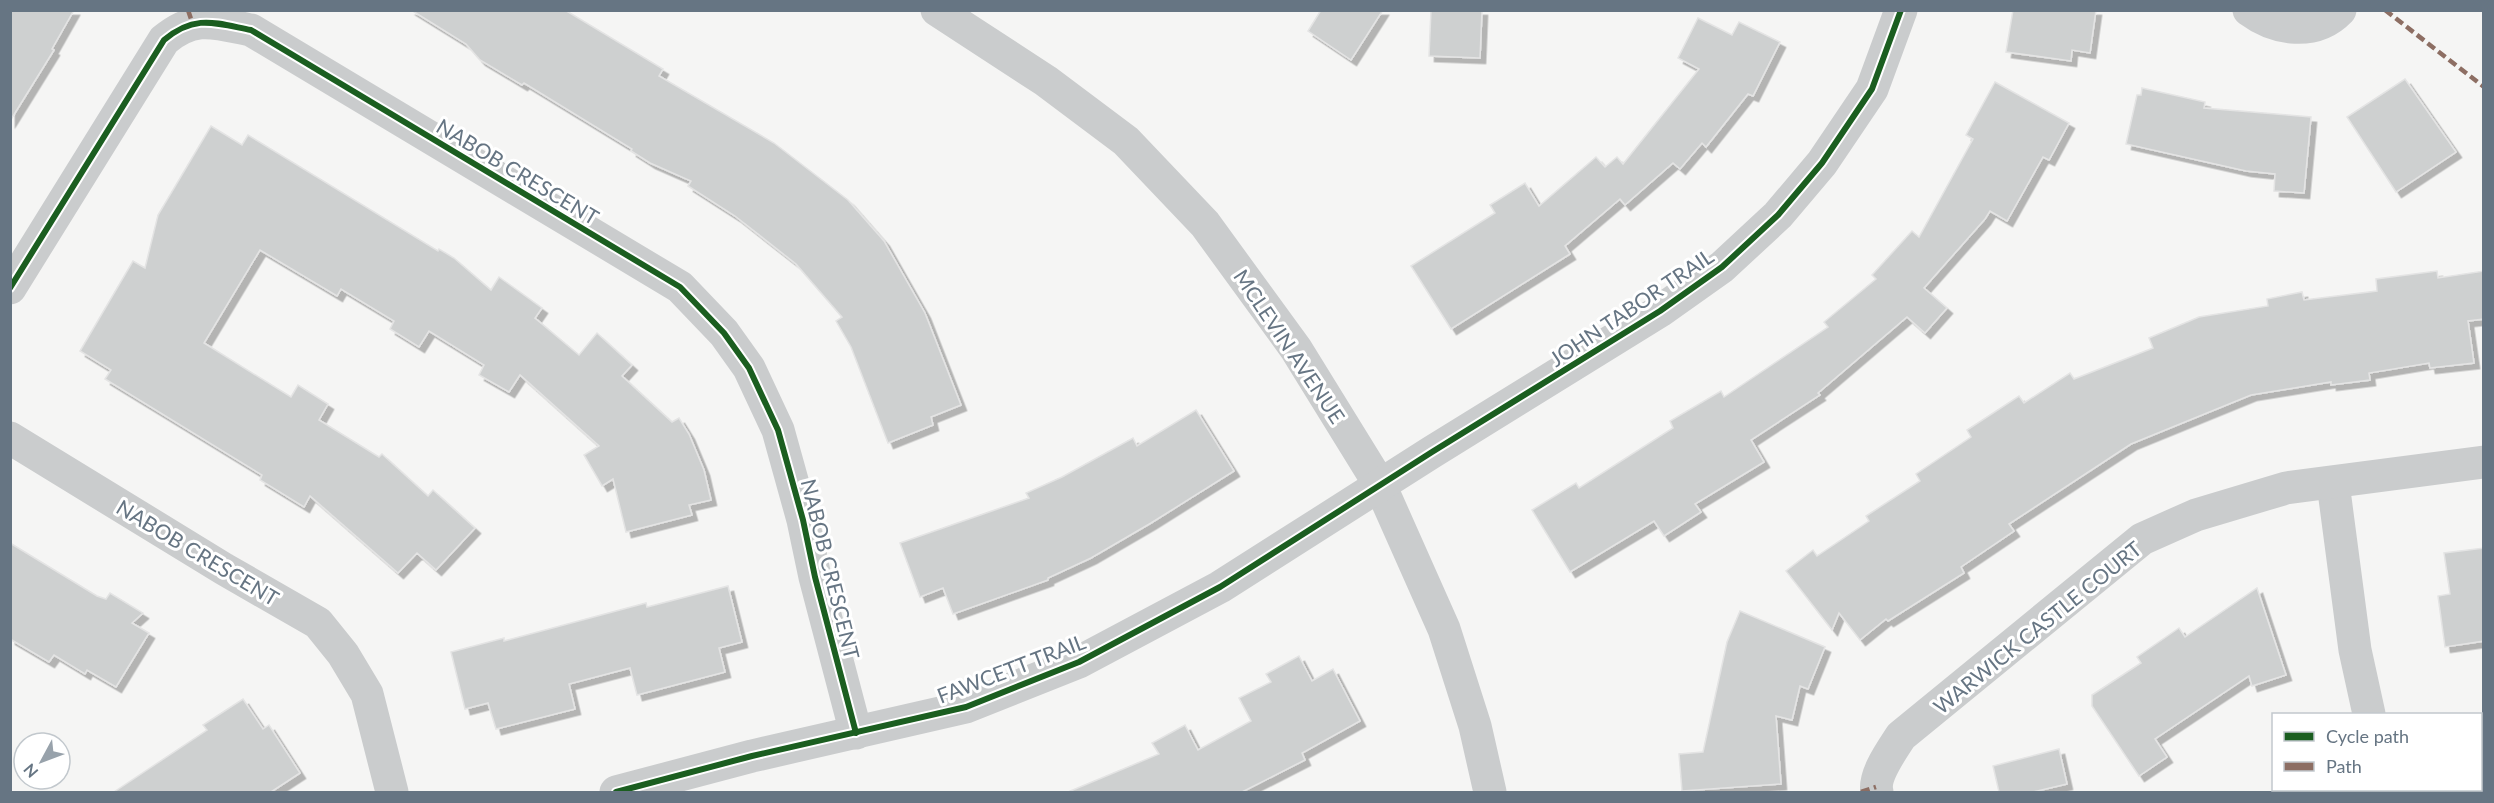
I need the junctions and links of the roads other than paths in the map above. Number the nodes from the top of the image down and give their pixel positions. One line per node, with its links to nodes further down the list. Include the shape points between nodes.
1 (937, 10): 9 (street, MCLEVIN AVENUE, via 1046,81 1126,141 1205,224 1296,349)
2 (1901, 10): 9 (street, JOHN TABOR TRAIL, via 1872,89 1822,163 1778,216 1722,267 1651,318)
3 (2249, 10): 4 (street, via 2281,27 2301,28 2320,23)
4 (2340, 10)
5 (10, 288): 11 (street, NABOB CRESCENT, via 164,40 177,30 205,21 251,30 680,287 724,333 749,368 778,430)
6 (10, 438): 12 (street, NABOB CRESCENT, via 318,623 367,694)
7 (2484, 462): 8 (street, WARWICK CASTLE COURT)
8 (2333, 483): 10 (street, via 2355,650); 15 (street, WARWICK CASTLE COURT, via 2286,488 2196,515 2142,539 1901,736 1886,759)
9 (1380, 485): 11 (street, FAWCETT TRAIL, via 1220,587 1079,663 966,707); 14 (street, MCLEVIN AVENUE, via 1444,629 1475,726)
10 (2369, 713)
11 (856, 732): 13 (street, FAWCETT TRAIL)
12 (392, 792)
13 (616, 792)
14 (1490, 792)
15 (1877, 792)

